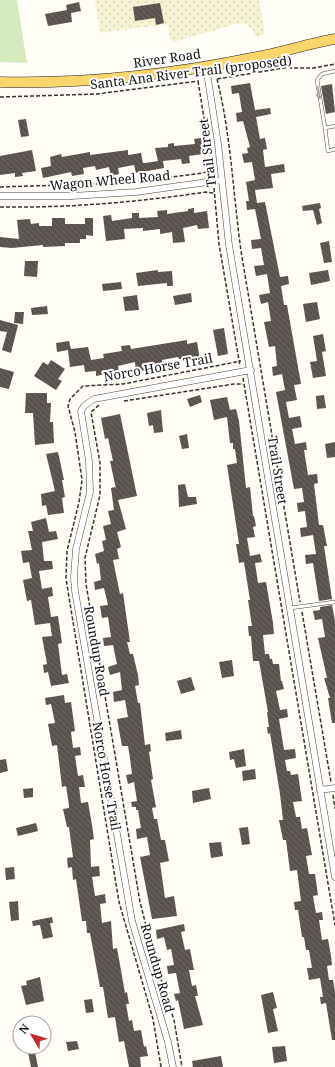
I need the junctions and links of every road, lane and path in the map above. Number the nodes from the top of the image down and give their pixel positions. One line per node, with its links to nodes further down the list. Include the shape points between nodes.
1 (335, 39): 3 (main road, River Road)
2 (335, 64): 5 (path, Santa Ana River Trail (proposed), via 314,68 284,68)
3 (206, 66): 6 (street, Trail Street); 8 (main road, River Road, via 86,80)
4 (335, 71): 11 (lane, one-way to 11, via 322,74 318,80)
5 (217, 79): 6 (path, Santa Ana River Trail (proposed)); 24 (path, via 223,104 237,221)
6 (208, 80): 7 (path, Santa Ana River Trail (proposed)); 15 (street, Trail Street)
7 (198, 81): 9 (path, Santa Ana River Trail (proposed), via 97,94); 13 (path)
8 (0, 82)
9 (0, 97)
10 (335, 126): 11 (lane)
11 (325, 128): 12 (lane, via 328,151)
12 (335, 150)
13 (212, 167): 14 (path); 16 (path, via 203,173 123,183)
14 (214, 180): 15 (street, Wagon Wheel Road); 17 (path); 18 (street, Wagon Wheel Road, via 136,192 72,196)
15 (222, 180): 20 (street, Trail Street, via 229,245)
16 (0, 187)
17 (214, 193): 19 (path, via 79,205); 21 (path, via 219,244)
18 (0, 196)
19 (0, 207)
20 (248, 359): 21 (path, Norco Horse Trail); 22 (street, Trail Street)
21 (239, 362): 23 (path); 37 (path, Norco Horse Trail, via 123,384 83,386 70,399 68,406 75,432 82,480 67,550 66,579 119,902 153,1018)
22 (250, 370): 23 (street, Roundup Road); 25 (street, Trail Street)
23 (242, 372): 26 (path); 38 (street, Roundup Road, via 94,399 81,411 89,460 90,492 76,549 75,591 132,921)
24 (262, 381): 25 (path); 31 (path)
25 (252, 382): 26 (path); 30 (street, Trail Street)
26 (244, 384): 27 (path); 36 (path)
27 (122, 401)
28 (100, 405): 39 (path, Norco Horse Trail, via 91,412 100,463 100,495 86,558 86,584 140,902 174,1020)
29 (335, 602): 31 (lane)
30 (290, 608): 31 (lane); 33 (street, Trail Street)
31 (301, 608): 32 (path)
32 (333, 788): 33 (street); 34 (path)
33 (320, 790): 35 (street, Trail Street)
34 (335, 809)
35 (335, 877)
36 (335, 925)
37 (162, 1067)
38 (173, 1067)
39 (182, 1067)

